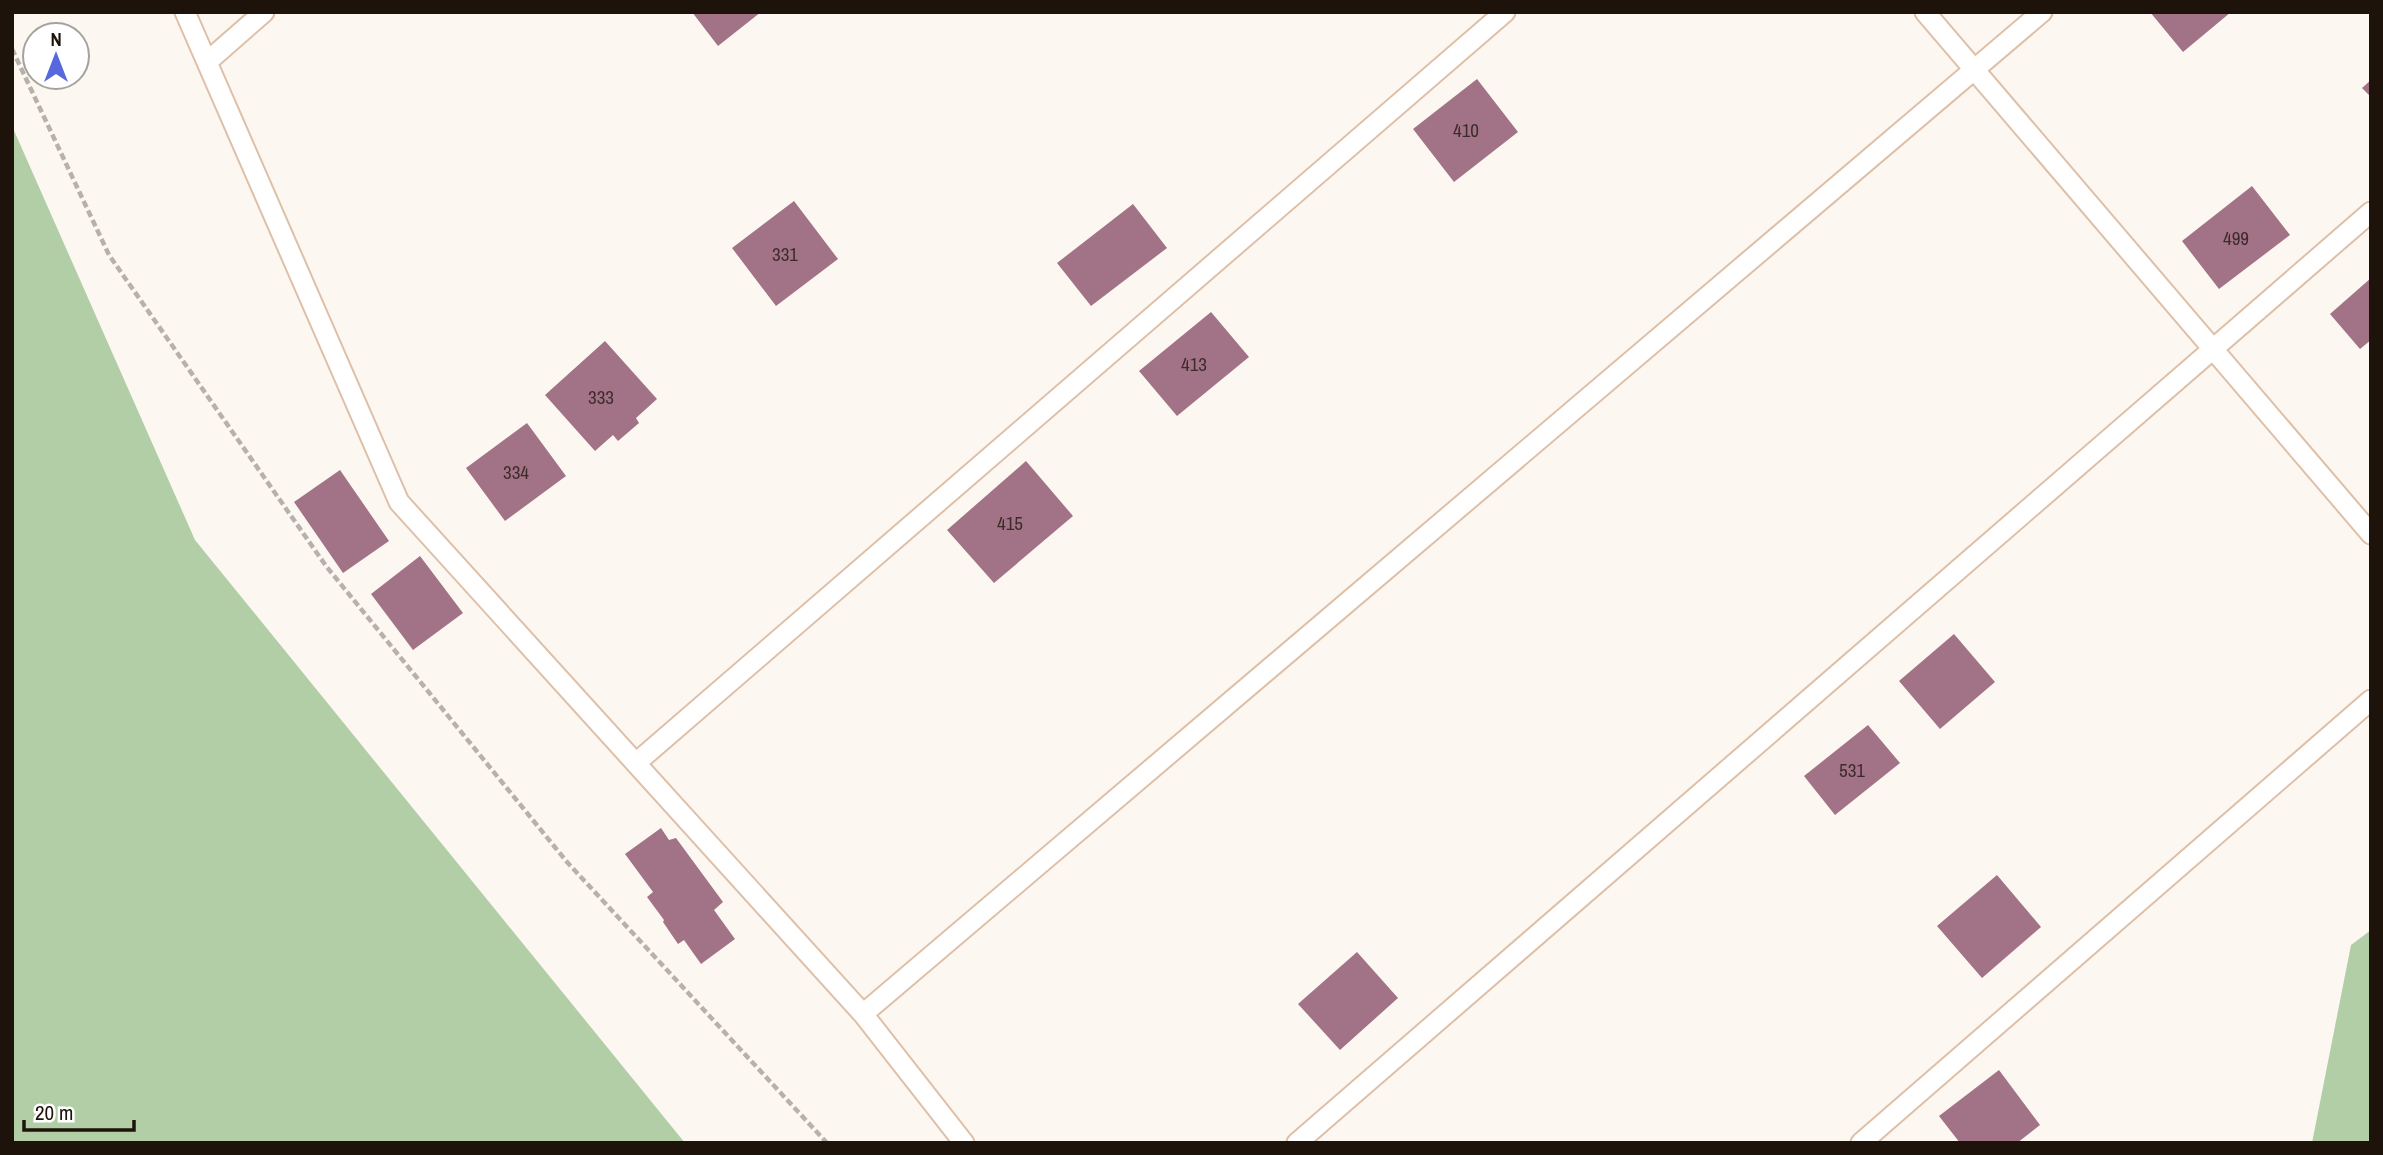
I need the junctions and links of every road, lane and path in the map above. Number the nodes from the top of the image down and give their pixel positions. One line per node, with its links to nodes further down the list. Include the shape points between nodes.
1 (185, 12): 7 (lane)
2 (264, 12): 7 (lane)
3 (1505, 12): 13 (lane)
4 (1925, 12): 8 (lane)
5 (2042, 12): 8 (lane)
6 (12, 49): 15 (path, via 109,255 326,566 567,862)
7 (207, 62): 13 (lane, via 398,502)
8 (1975, 70): 10 (lane); 14 (lane)
9 (2371, 212): 10 (lane)
10 (2212, 349): 11 (lane); 17 (lane)
11 (2371, 534)
12 (2371, 700): 18 (lane)
13 (636, 763): 14 (lane)
14 (863, 1014): 16 (lane)
15 (827, 1143)
16 (964, 1143)
17 (1297, 1143)
18 (1861, 1143)

